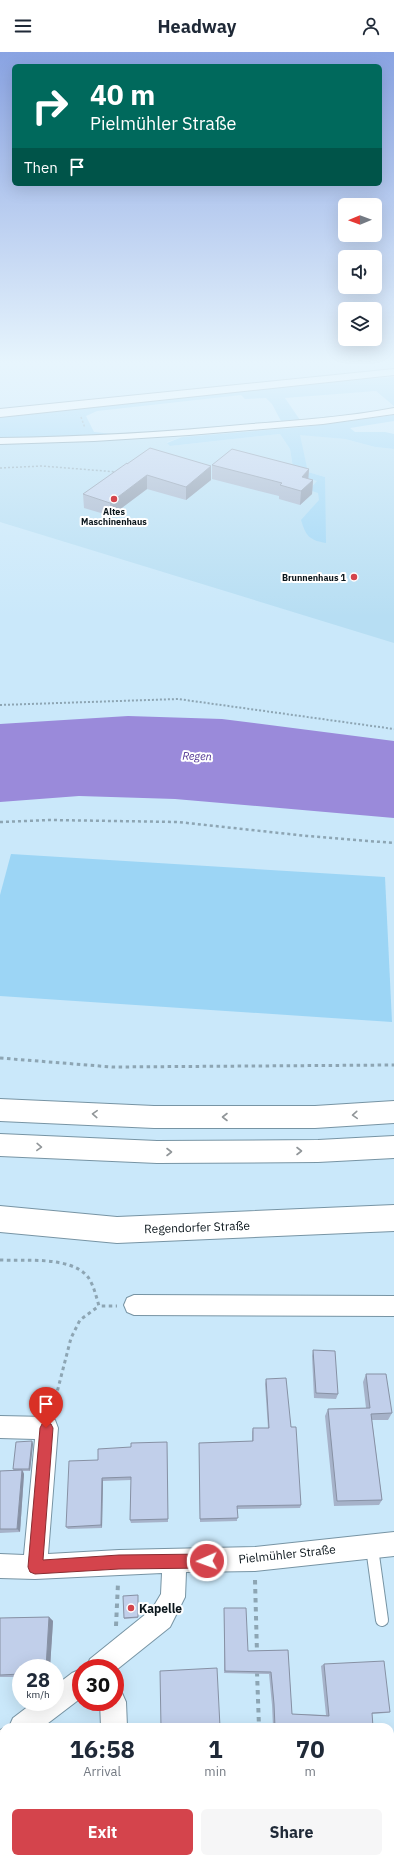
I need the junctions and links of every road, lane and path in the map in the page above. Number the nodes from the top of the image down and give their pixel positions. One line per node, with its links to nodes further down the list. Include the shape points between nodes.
1 (0, 468): 2 (path, via 42,466)
2 (120, 472)
3 (0, 705): 4 (path, via 178,699)
4 (394, 730)
5 (0, 822): 6 (path, via 178,822)
6 (394, 843)
7 (0, 1058): 8 (path, via 112,1067)
8 (394, 1065)
9 (0, 1110): 10 (main road, one-way to 9, via 315,1117 154,1117)
10 (394, 1112)
11 (0, 1145): 12 (main road, one-way to 12, via 157,1152 318,1151)
12 (394, 1147)
13 (0, 1218): 14 (main road, Regendorfer Straße, via 117,1230)
14 (394, 1218)
15 (0, 1260): 17 (path, via 67,1263 84,1273 94,1288)
16 (134, 1305): 17 (path); 18 (street)
17 (99, 1306): 20 (path, via 80,1320 71,1338)
18 (394, 1306)
19 (0, 1428): 20 (street)
20 (46, 1428): 26 (street)
21 (383, 1544): 22 (street, Pielmühler Straße); 27 (lane)
22 (255, 1559): 24 (street, Pielmühler Straße); 28 (path)
23 (119, 1562): 24 (street, Pielmühler Straße); 26 (street, Pielmühler Straße); 29 (path)
24 (175, 1562): 30 (street, via 173,1597 164,1613)
25 (0, 1566): 26 (street, Pielmühler Straße)
26 (35, 1567)
27 (382, 1620)
28 (257, 1655)
29 (112, 1659)
30 (114, 1659)
31 (257, 1663): 38 (path)
32 (72, 1689): 33 (street)
33 (64, 1695)
34 (43, 1711): 36 (street)
35 (113, 1711): 37 (street)
36 (27, 1723)
37 (114, 1723)
38 (259, 1723)

